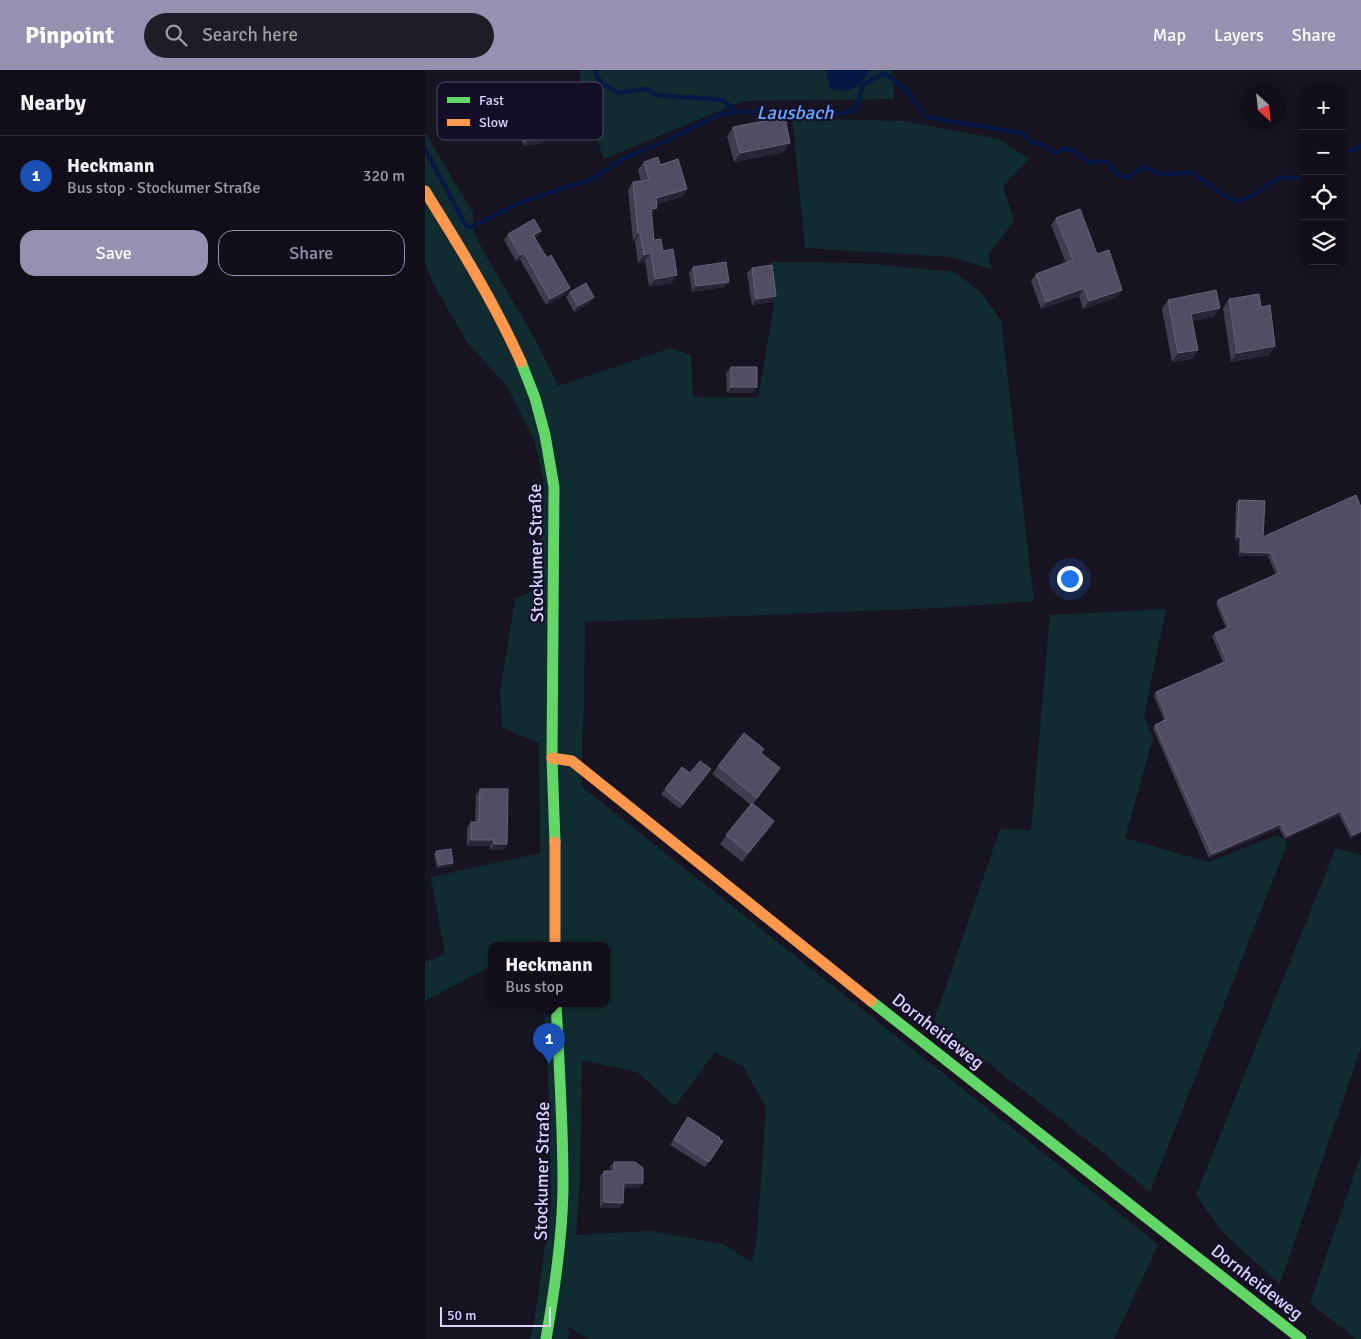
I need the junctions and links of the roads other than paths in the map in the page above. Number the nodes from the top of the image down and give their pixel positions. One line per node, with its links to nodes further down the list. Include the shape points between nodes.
1 (425, 191): 2 (street, Stockumer Straße, via 476,273 510,336 529,382 547,444 555,508)
2 (552, 758): 3 (street, Stockumer Straße); 6 (street, Dornheideweg, via 571,762)
3 (555, 942)
4 (556, 1007): 5 (street, Stockumer Straße, via 563,1184 553,1301)
5 (546, 1339)
6 (1301, 1339)

